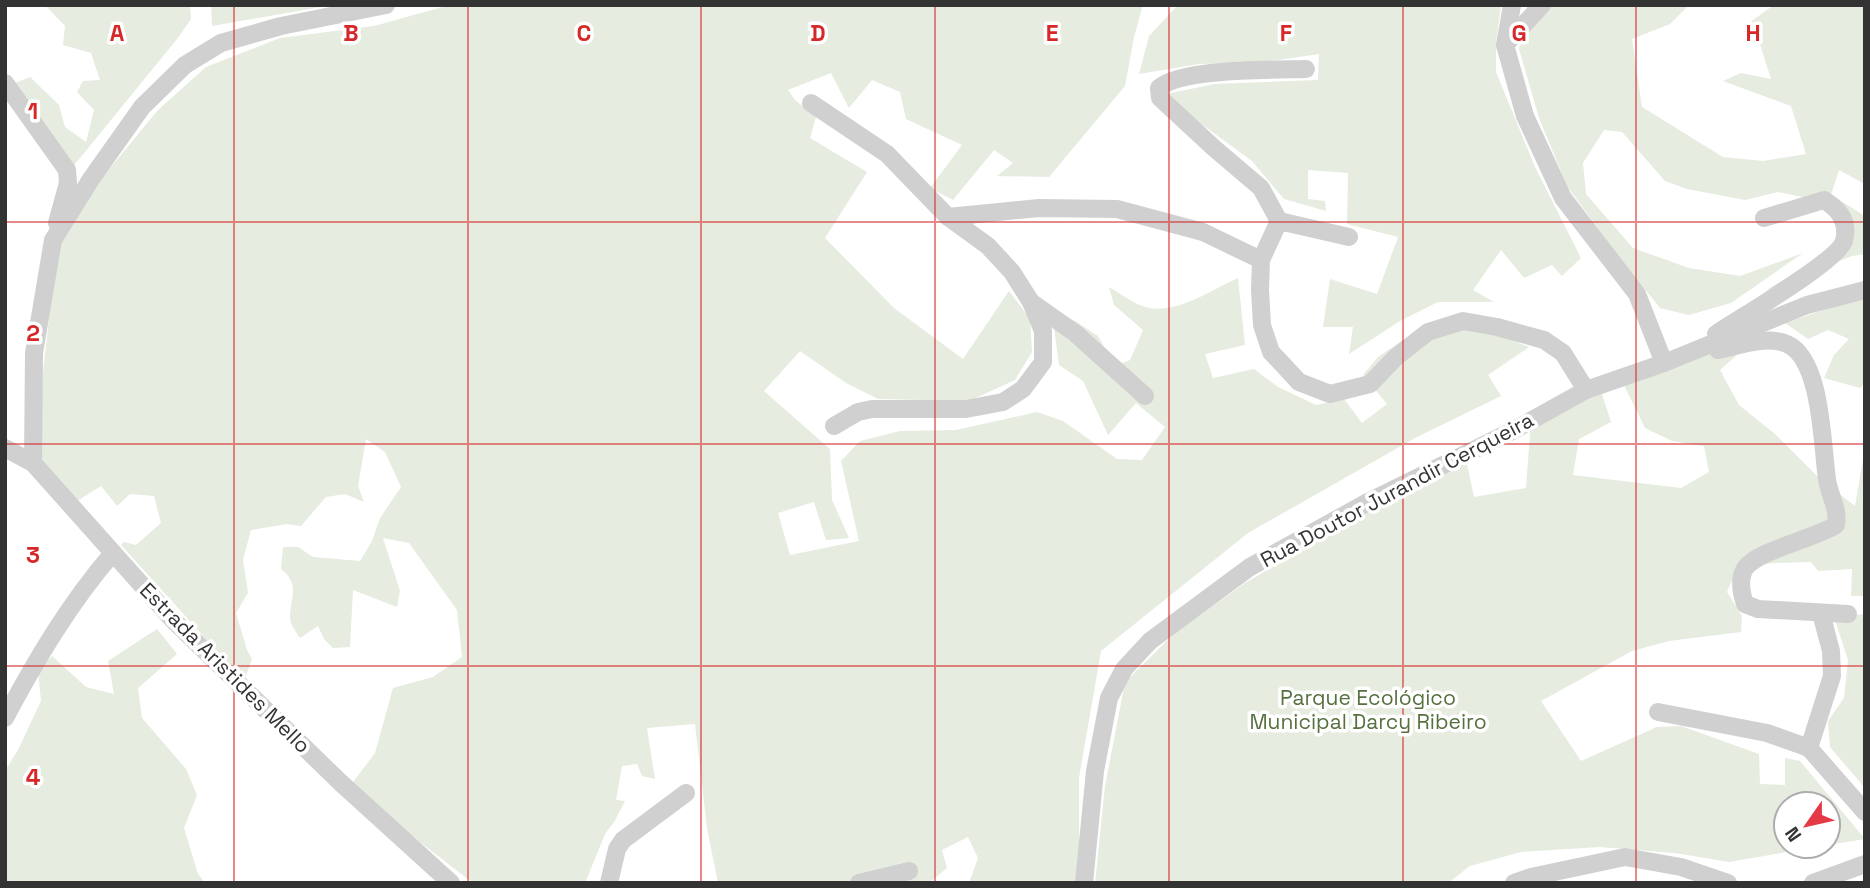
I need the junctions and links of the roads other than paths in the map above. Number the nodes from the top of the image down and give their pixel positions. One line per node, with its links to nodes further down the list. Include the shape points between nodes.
1 (386, 5): 12 (street, via 221,43 185,65 142,107)
2 (1512, 5): 4 (street)
3 (1542, 5): 4 (street)
4 (1505, 45): 17 (street, via 1525,117 1563,198 1637,294)
5 (1306, 69): 10 (street, via 1213,73 1169,81 1159,88 1160,98 1261,188)
6 (5, 83): 12 (street, via 67,170 68,183)
7 (811, 103): 8 (street, via 887,153)
8 (948, 217): 13 (street, via 1039,208 1117,209 1203,232); 15 (street, via 988,246)
9 (1764, 218): 16 (street, via 1824,200 1845,223 1844,243 1826,261)
10 (1279, 221): 11 (street); 13 (street)
11 (1349, 237)
12 (53, 240): 22 (street, via 34,353)
13 (1261, 260): 18 (street, via 1262,325 1271,352 1299,382 1330,394 1370,383 1428,332 1463,321 1544,340 1563,353)
14 (1865, 290): 16 (street, via 1807,305)
15 (1031, 302): 19 (street, via 1075,333); 20 (street, via 1043,331 1043,362 1023,389 1003,402 966,409 872,409)
16 (1700, 348): 17 (street, Rua Doutor Jurandir Cerqueira); 24 (street, via 1716,351 1765,341 1788,344 1803,360 1816,388 1827,482 1838,515 1836,526 1761,556 1745,568 1740,587 1745,604 1758,609)
17 (1664, 363): 18 (street, Rua Doutor Jurandir Cerqueira)
18 (1586, 390): 36 (street, Rua Doutor Jurandir Cerqueira, via 1251,567 1150,640 1124,669 1110,698 1096,771)
19 (1145, 396)
20 (834, 426)
21 (5, 448): 22 (street, Estrada Aristides Mello)
22 (33, 463): 23 (street, Estrada Aristides Mello)
23 (112, 554): 27 (street, via 83,588); 33 (street, Estrada Aristides Mello, via 173,620)
24 (1821, 613): 25 (street); 28 (street, via 1832,676)
25 (1848, 614)
26 (1658, 712): 28 (street, via 1767,733)
27 (5, 718)
28 (1809, 748): 30 (street)
29 (686, 793): 34 (street, via 623,840)
30 (1865, 812)
31 (1865, 864): 39 (street)
32 (909, 871): 35 (street)
33 (451, 883)
34 (609, 883)
35 (859, 883)
36 (1084, 883)
37 (1514, 883): 38 (street, via 1625,857 1681,867)
38 (1728, 883)
39 (1813, 883)

